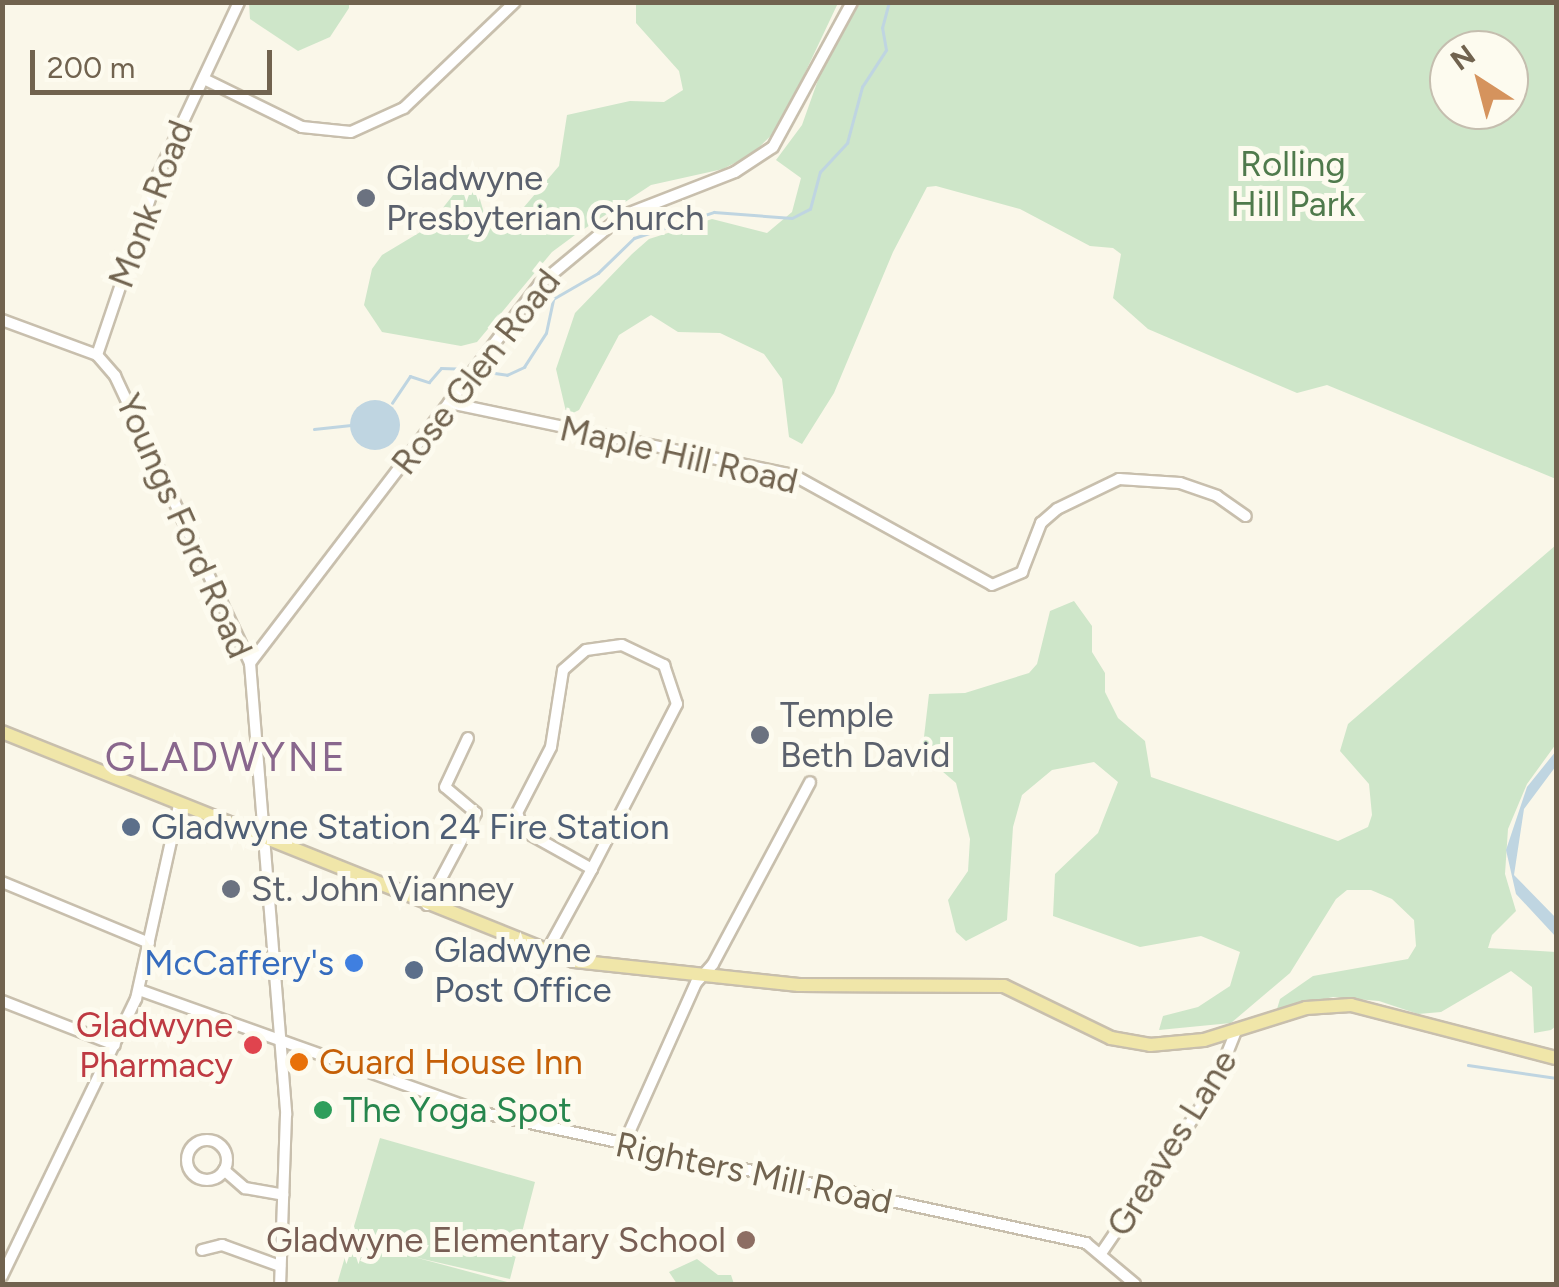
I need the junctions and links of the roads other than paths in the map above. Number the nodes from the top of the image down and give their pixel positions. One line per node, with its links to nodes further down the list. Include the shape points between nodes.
1 (240, 2): 4 (street, Monk Road)
2 (515, 2): 4 (street, via 440,78 369,127 334,132 302,126)
3 (852, 2): 7 (street, Rose Glen Road, via 773,147 735,172 606,225 540,284)
4 (204, 79): 6 (street, Monk Road, via 158,175)
5 (2, 320): 6 (street, Youngs Ford Road)
6 (97, 355): 9 (street, Youngs Ford Road, via 138,416)
7 (449, 403): 8 (street, Maple Hill Road, via 796,476 992,584 1022,572 1041,523 1057,509 1119,479 1180,483); 9 (street, Rose Glen Road)
8 (1246, 516)
9 (250, 663): 14 (street, Youngs Ford Road)
10 (2, 732): 13 (main road)
11 (468, 738): 17 (street, via 445,786 476,813)
12 (810, 782): 20 (street)
13 (179, 805): 14 (main road); 18 (street)
14 (264, 840): 17 (main road); 24 (street, Youngs Ford Road)
15 (592, 869): 15 (street, via 524,831 518,814 551,747 563,670 586,650 622,645 664,666 677,704); 19 (street)
16 (2, 882): 18 (street)
17 (427, 906): 19 (main road)
18 (149, 943): 21 (street)
19 (546, 954): 20 (main road)
20 (703, 975): 23 (main road, via 798,985 1004,986 1139,1044); 27 (street)
21 (139, 990): 24 (street, Righters Mill Road); 25 (street)
22 (2, 1001): 25 (street)
23 (1236, 1031): 26 (main road, via 1306,1008 1351,1005); 31 (street, Greaves Lane, via 1212,1090)
24 (282, 1038): 27 (street, Righters Mill Road, via 488,1114); 29 (street, Youngs Ford Road)
25 (115, 1045): 33 (street)
26 (1556, 1058)
27 (623, 1146): 31 (street, Righters Mill Road, via 1074,1240)
28 (224, 1170): 28 (street, via 194,1175 185,1156 196,1144 218,1144 228,1156); 29 (street, via 245,1188)
29 (284, 1195): 32 (street, Youngs Ford Road)
30 (202, 1250): 32 (street, via 222,1245)
31 (1102, 1252): 35 (street, Righters Mill Road)
32 (280, 1266): 34 (street, Youngs Ford Road)
33 (2, 1276)
34 (280, 1284)
35 (1134, 1284)

